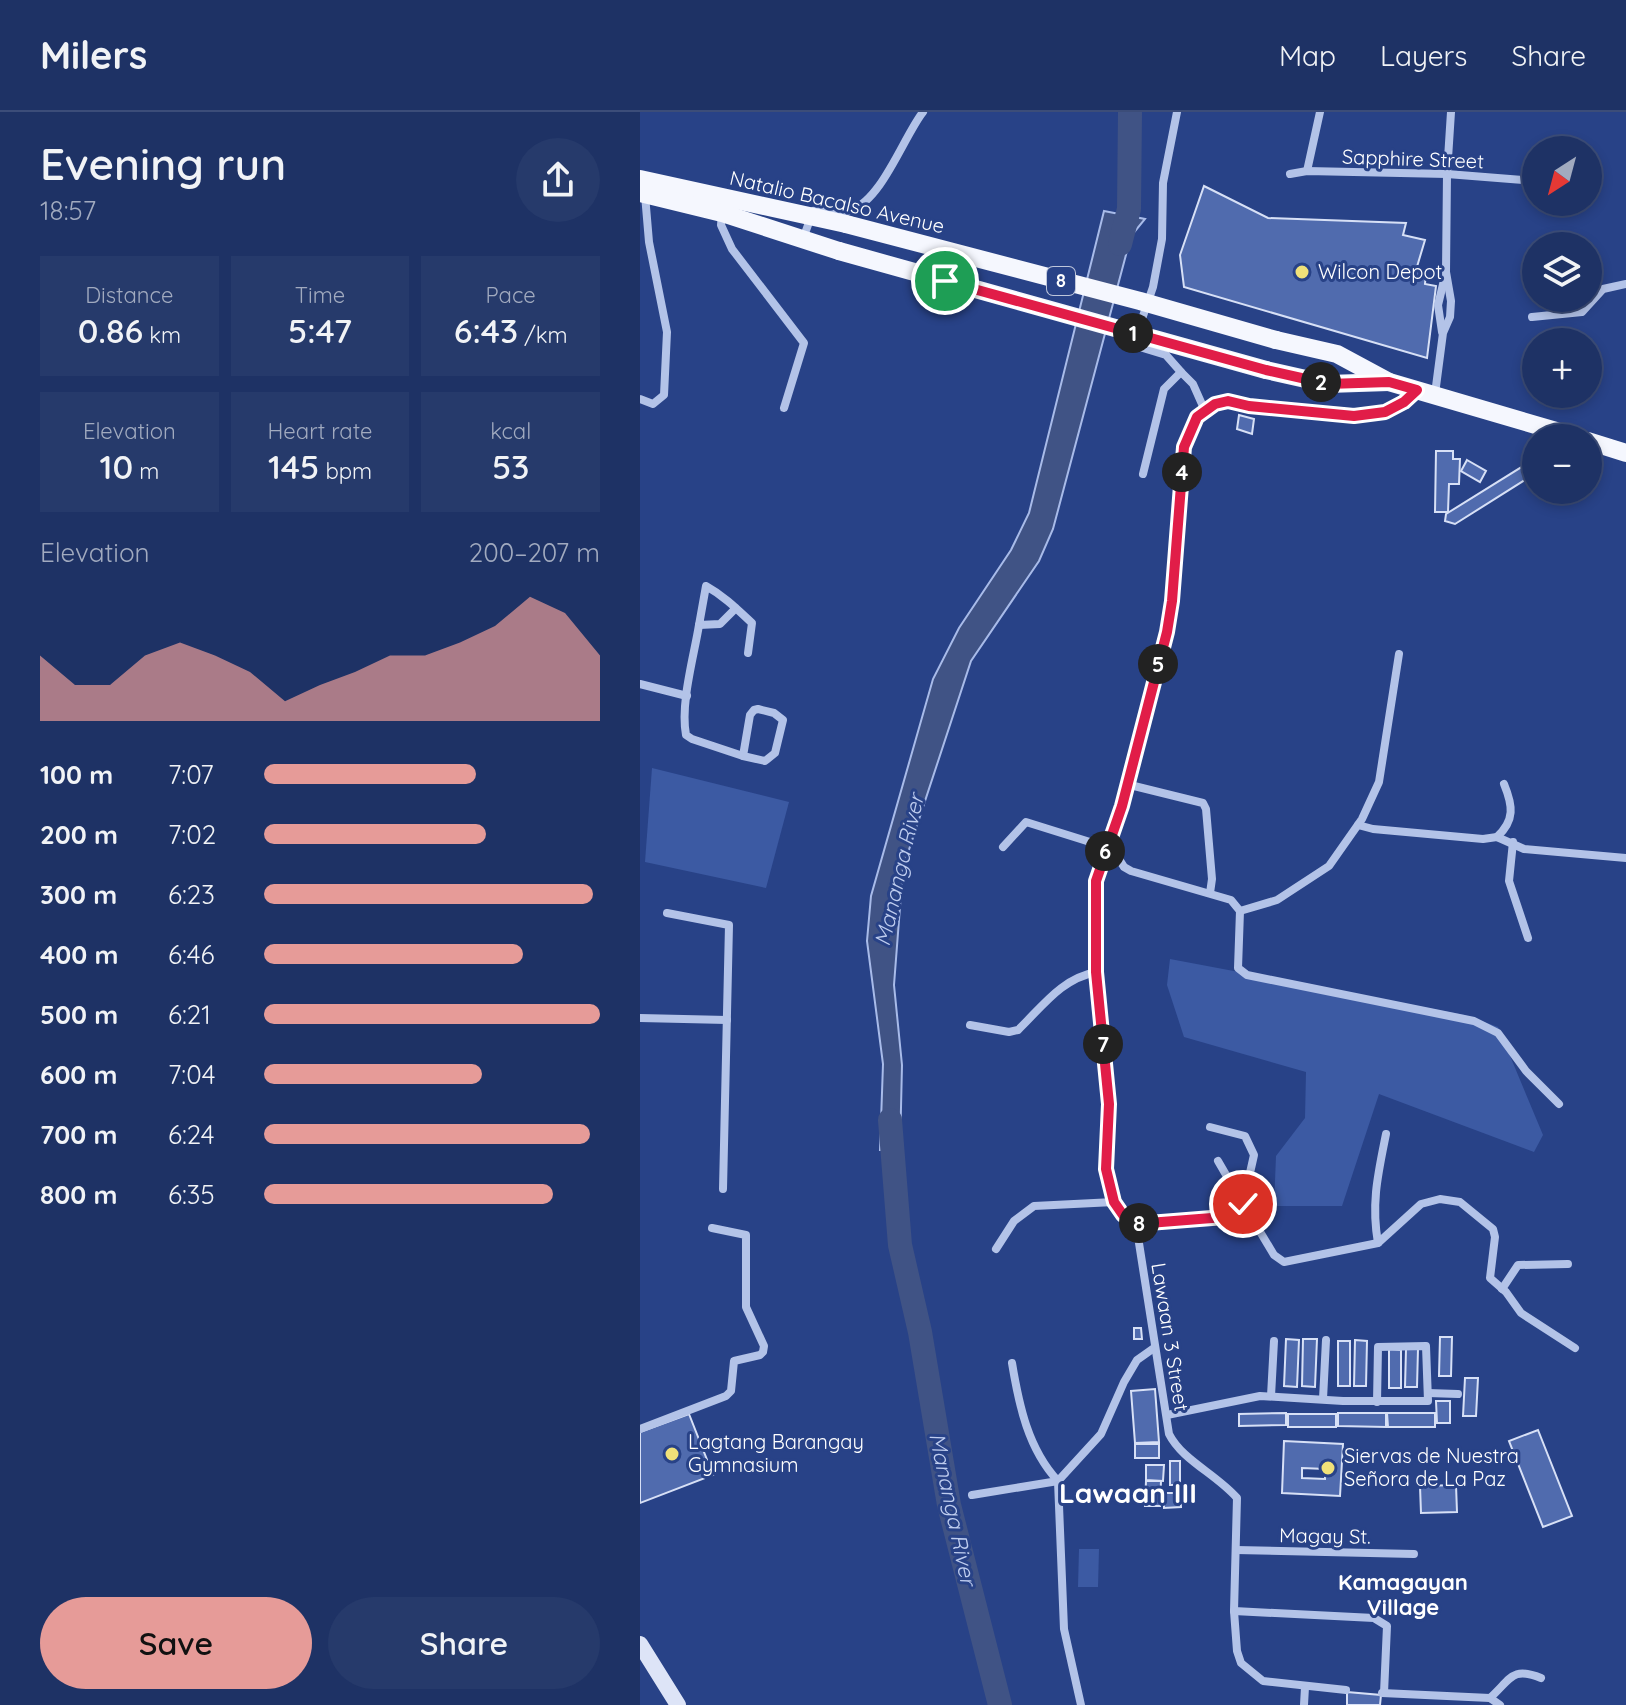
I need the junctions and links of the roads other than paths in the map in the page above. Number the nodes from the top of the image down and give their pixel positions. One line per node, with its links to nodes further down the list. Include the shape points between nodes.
1 (923, 112): 11 (street, via 880,184 862,202 847,210 815,210)
2 (1177, 112): 15 (street, via 1163,183 1162,239 1153,287 1133,345 1166,355)
3 (1320, 112): 5 (street)
4 (1451, 112): 7 (street)
5 (1307, 171): 6 (street, Sapphire Street); 7 (street, Sapphire Street)
6 (1290, 174)
7 (1447, 174): 8 (street, Sapphire Street); 17 (street, via 1446,272 1438,305 1443,333)
8 (1522, 180)
9 (642, 189): 10 (main road, Natalio Bacalso Avenue / 8); 11 (main road, Natalio Bacalso Avenue / 8); 18 (street, via 667,332 664,395 653,404)
10 (722, 213): 12 (main road, Natalio Bacalso Avenue / 8); 19 (street, via 721,225 732,249 804,343)
11 (809, 218): 12 (street); 16 (main road, Natalio Bacalso Avenue / 8, bridge, via 1337,354)
12 (803, 239): 16 (main road, Natalio Bacalso Avenue / 8, bridge, via 1266,370 1328,384)
13 (1626, 284): 14 (street, via 1603,289 1582,312)
14 (1532, 317)
15 (1181, 372): 20 (street); 24 (street, via 1164,389)
16 (1389, 382): 17 (main road, Natalio Bacalso Avenue / 8)
17 (1426, 392): 20 (street, via 1385,412 1354,416 1228,401); 21 (main road, Natalio Bacalso Avenue / 8)
18 (640, 399)
19 (784, 408)
20 (1205, 411): 32 (street, via 1184,447 1167,632)
21 (1533, 424)
22 (1602, 445): 23 (main road)
23 (1626, 453)
24 (1143, 474)
25 (736, 608): 26 (street, via 720,624); 26 (street, via 706,586); 27 (street, via 752,623)
26 (699, 625): 30 (street)
27 (748, 653)
28 (1399, 654): 34 (street, via 1379,782)
29 (640, 684): 30 (street)
30 (687, 696): 31 (street, via 686,735)
31 (743, 756): 31 (street, via 754,710 780,715 771,758)
32 (1126, 784): 37 (street); 40 (street, via 1203,803)
33 (1504, 784): 35 (street, via 1511,816)
34 (1358, 825): 35 (street); 41 (street, via 1329,866 1277,900)
35 (1497, 837): 36 (street)
36 (1513, 842): 39 (street, via 1538,851); 43 (street, via 1509,881)
37 (1107, 844): 38 (street, via 1026,822); 40 (street, via 1131,871); 44 (street, via 1096,881)
38 (1003, 847)
39 (1626, 858)
40 (1210, 893): 41 (street, via 1231,900)
41 (1240, 911): 48 (street, via 1238,968 1247,975 1474,1021 1498,1033)
42 (667, 913): 46 (street, via 729,925)
43 (1528, 938)
44 (1096, 972): 47 (street, via 1066,982 1018,1030); 53 (street, via 1109,1104 1106,1169)
45 (640, 1018): 46 (street)
46 (727, 1020): 52 (street)
47 (970, 1025)
48 (1559, 1104)
49 (1210, 1127): 54 (street, via 1245,1136 1254,1155)
50 (1386, 1134): 58 (street, via 1374,1193)
51 (1218, 1161): 54 (street)
52 (723, 1189)
53 (1114, 1202): 56 (street); 59 (street, via 1034,1206 1014,1221)
54 (1243, 1204): 55 (street)
55 (1250, 1215): 56 (street); 58 (street, via 1284,1262)
56 (1136, 1224): 64 (street, Lawaan 3 Street)
57 (712, 1228): 73 (street, via 746,1235 746,1307 763,1352 734,1361 726,1396)
58 (1378, 1243): 61 (street, via 1421,1204 1440,1199 1460,1202 1493,1229 1490,1278)
59 (996, 1249)
60 (1568, 1264): 61 (street, via 1518,1265)
61 (1502, 1289): 65 (street, via 1521,1313)
62 (1326, 1340): 70 (street)
63 (1274, 1341): 69 (street)
64 (1154, 1348): 72 (street, Lawaan 3 Street); 74 (street, via 1130,1371 1101,1434)
65 (1575, 1348)
66 (1012, 1363): 74 (street, via 1021,1414)
67 (1428, 1393): 68 (street); 71 (street, via 1428,1401); 71 (street, via 1426,1346 1378,1347)
68 (1458, 1394)
69 (1271, 1396): 70 (street); 72 (street)
70 (1323, 1399): 71 (street)
71 (1377, 1402)
72 (1167, 1415): 76 (street, Lawaan 3 Street, via 1176,1449 1237,1498)
73 (640, 1429)
74 (1058, 1481): 75 (street); 85 (street, via 1064,1629)
75 (972, 1495)
76 (1236, 1550): 77 (street, Magay St.); 78 (street, Lawaan 3 Street)
77 (1414, 1554)
78 (1234, 1611): 81 (street, Lawaan 3 Street, via 1237,1651 1248,1671 1263,1681); 83 (street, via 1374,1618 1387,1626 1383,1693)
79 (640, 1644): 84 (main road)
80 (1541, 1678): 83 (street, via 1514,1674)
81 (1305, 1687): 82 (street); 86 (street)
82 (1346, 1690)
83 (1490, 1698): 87 (street)
84 (678, 1705)
85 (1081, 1705)
86 (1304, 1705)
87 (1500, 1705)

